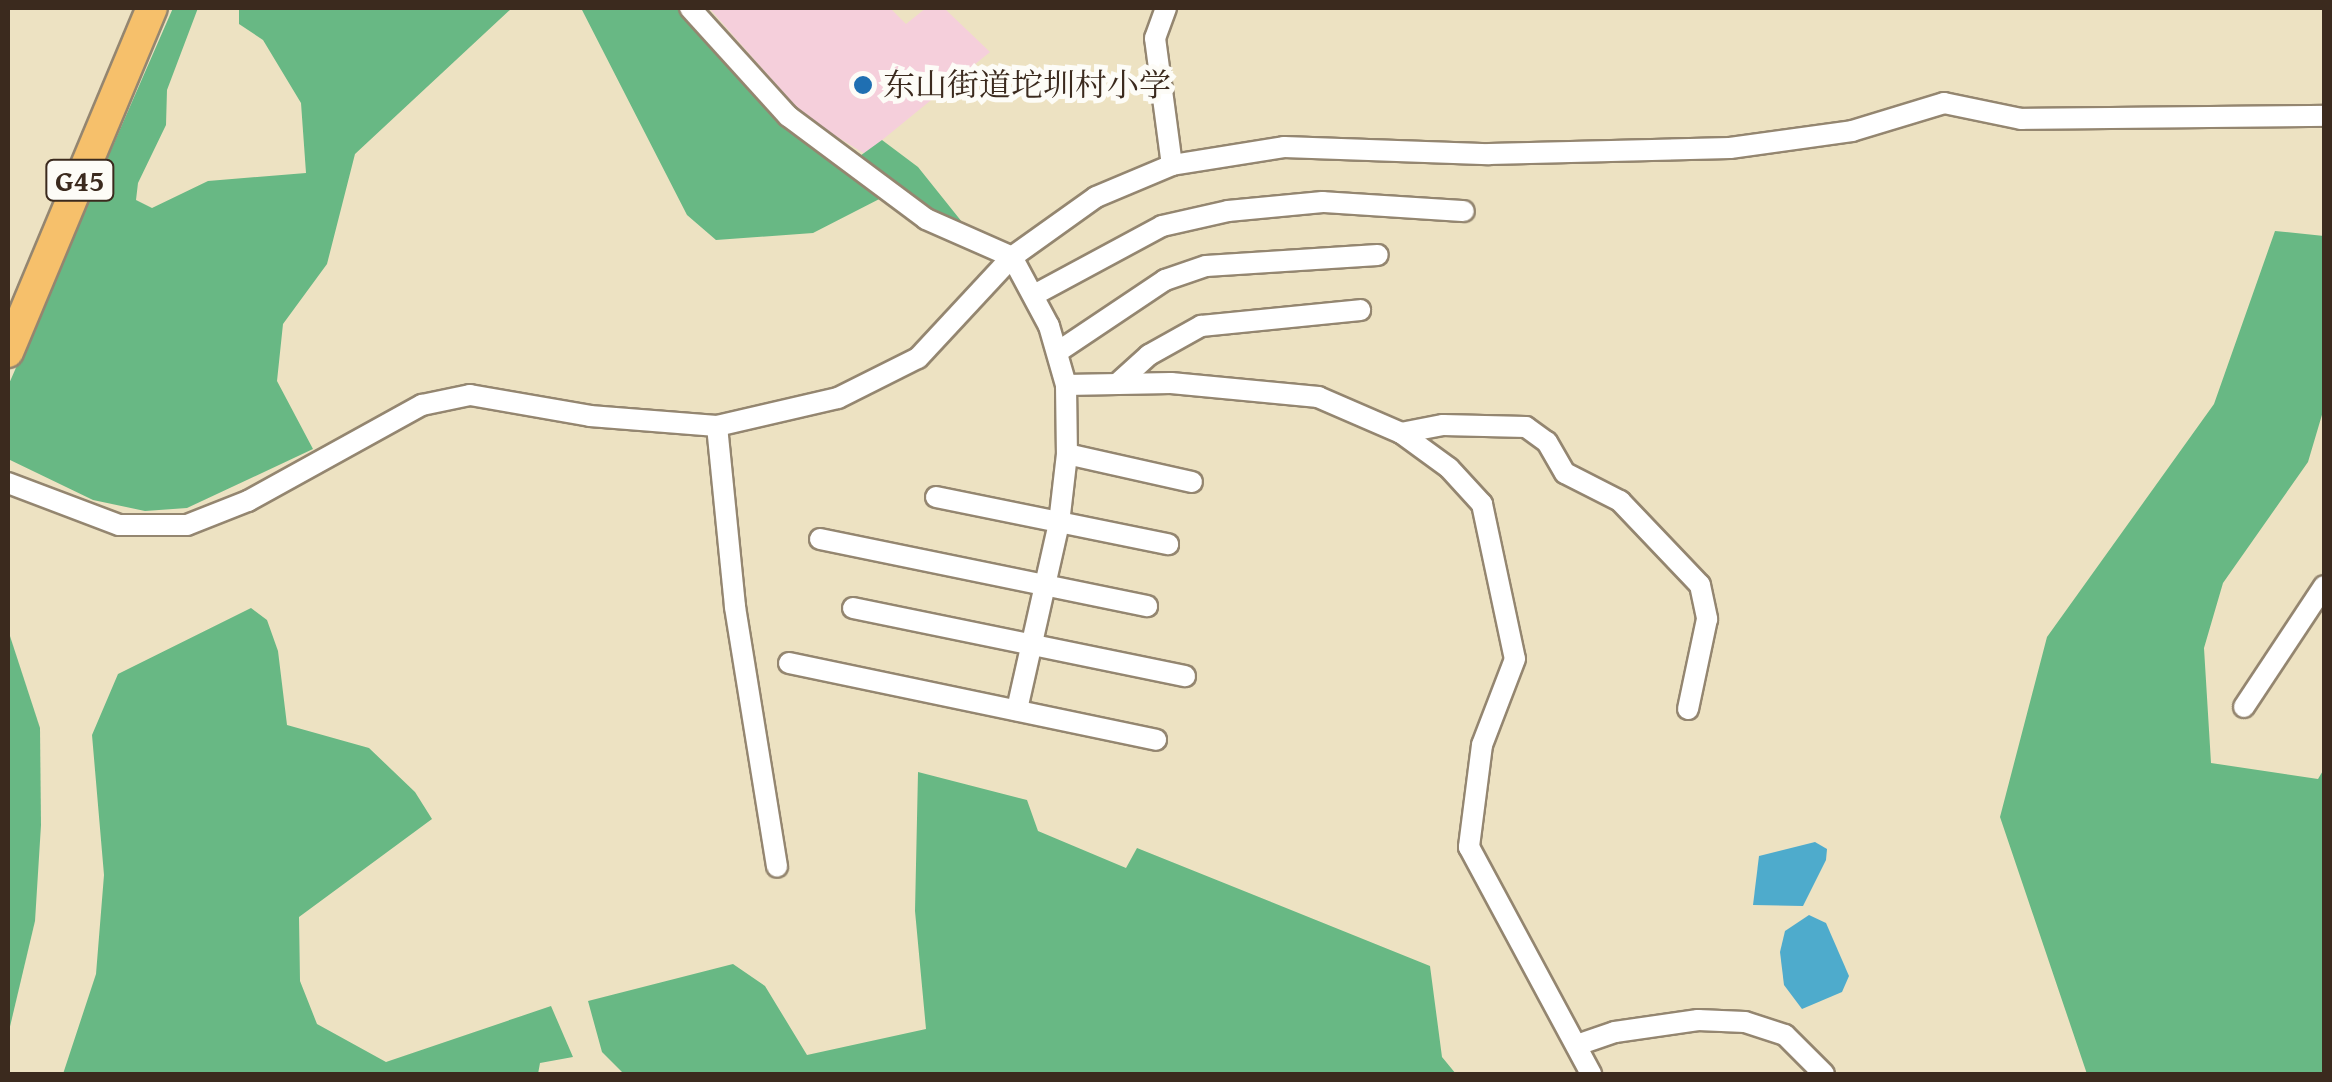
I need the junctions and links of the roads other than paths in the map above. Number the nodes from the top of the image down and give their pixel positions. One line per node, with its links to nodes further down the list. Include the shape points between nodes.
1 (132, 8): 11 (highway, G45)
2 (152, 8): 14 (highway, G45)
3 (690, 8): 9 (street, via 788,116 926,218)
4 (1166, 8): 6 (street, via 1155,38)
5 (2324, 116): 6 (street, via 2020,119 1944,103 1852,131 1730,148 1489,154 1284,147)
6 (1172, 165): 9 (street, via 1096,197)
7 (1464, 212): 10 (street, via 1323,202 1228,211 1162,226)
8 (1378, 255): 13 (street, via 1206,266 1166,280)
9 (1012, 258): 10 (street); 17 (street, via 918,358 838,398)
10 (1034, 296): 13 (street)
11 (8, 304)
12 (1360, 310): 15 (street, via 1201,326 1149,355)
13 (1059, 351): 16 (street)
14 (8, 352)
15 (1117, 384): 16 (street); 18 (street, via 1318,397)
16 (1066, 385): 19 (street)
17 (717, 426): 21 (street, via 590,416 470,395 422,405 248,501 187,526 119,526); 37 (street, via 736,607)
18 (1401, 434): 34 (street, via 1443,426 1526,427 1546,442 1565,473 1620,501 1700,585 1707,619); 38 (street, via 1448,468 1482,504 1515,658 1482,745 1469,847)
19 (1067, 454): 20 (street); 23 (street)
20 (1192, 482)
21 (8, 483)
22 (936, 497): 23 (street)
23 (1060, 523): 25 (street); 26 (street)
24 (820, 539): 26 (street)
25 (1168, 544)
26 (1041, 586): 28 (street); 30 (street)
27 (2324, 586): 33 (street)
28 (1147, 606)
29 (852, 608): 30 (street)
30 (1031, 644): 32 (street); 35 (street)
31 (789, 663): 35 (street)
32 (1185, 676)
33 (2244, 707)
34 (1688, 708)
35 (1018, 710): 36 (street)
36 (1156, 740)
37 (776, 867)
38 (1577, 1045): 39 (street); 40 (street, via 1698,1020 1745,1022 1785,1034)
39 (1592, 1074)
40 (1824, 1074)

